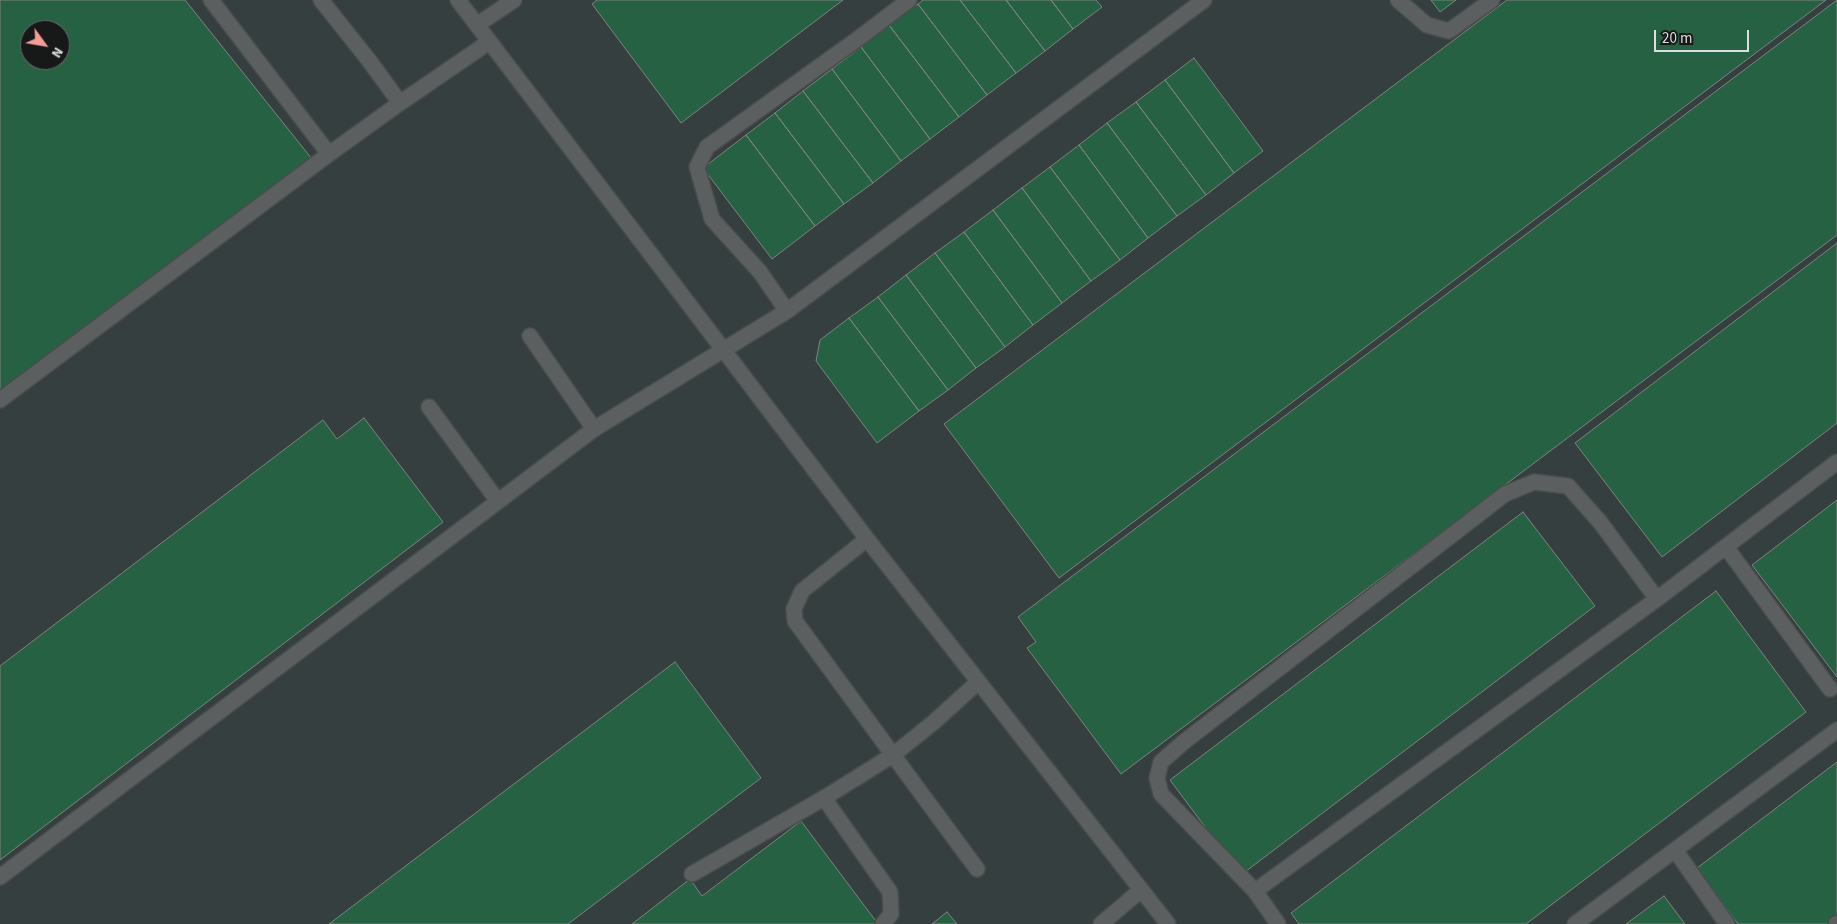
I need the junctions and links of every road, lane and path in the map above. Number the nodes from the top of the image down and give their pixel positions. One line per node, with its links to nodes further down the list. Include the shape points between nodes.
1 (211, 0): 12 (street)
2 (321, 0): 11 (street)
3 (458, 0): 9 (street)
4 (514, 0): 9 (street)
5 (909, 0): 13 (street, via 707,147 697,167 712,219 760,272)
6 (1202, 0): 13 (street)
7 (1398, 0): 8 (street, via 1427,25 1450,32)
8 (1492, 0)
9 (477, 25): 10 (street)
10 (489, 42): 11 (street); 15 (street)
11 (400, 103): 12 (street)
12 (329, 154): 16 (street)
13 (787, 311): 15 (street)
14 (530, 336): 18 (street)
15 (724, 350): 18 (street); 21 (street)
16 (0, 400)
17 (429, 406): 20 (street)
18 (594, 429): 20 (street)
19 (1837, 462): 22 (street)
20 (497, 500): 32 (street)
21 (867, 539): 24 (street); 27 (street, via 802,591 794,609 795,621)
22 (1726, 547): 23 (street); 25 (street)
23 (1657, 599): 34 (street); 34 (street, via 1600,522 1568,486 1534,482 1506,494 1161,762 1157,778 1161,794)
24 (978, 682): 27 (street); 33 (street)
25 (1830, 688)
26 (1837, 730): 29 (street)
27 (893, 755): 28 (street); 30 (street)
28 (824, 798): 31 (street); 35 (street, via 890,892 891,914)
29 (1675, 850): 39 (street); 40 (street)
30 (977, 869)
31 (692, 874)
32 (0, 877)
33 (1141, 890): 36 (street); 37 (street)
34 (1255, 891): 38 (street)
35 (884, 924)
36 (1101, 924)
37 (1168, 924)
38 (1278, 924)
39 (1575, 924)
40 (1727, 924)

